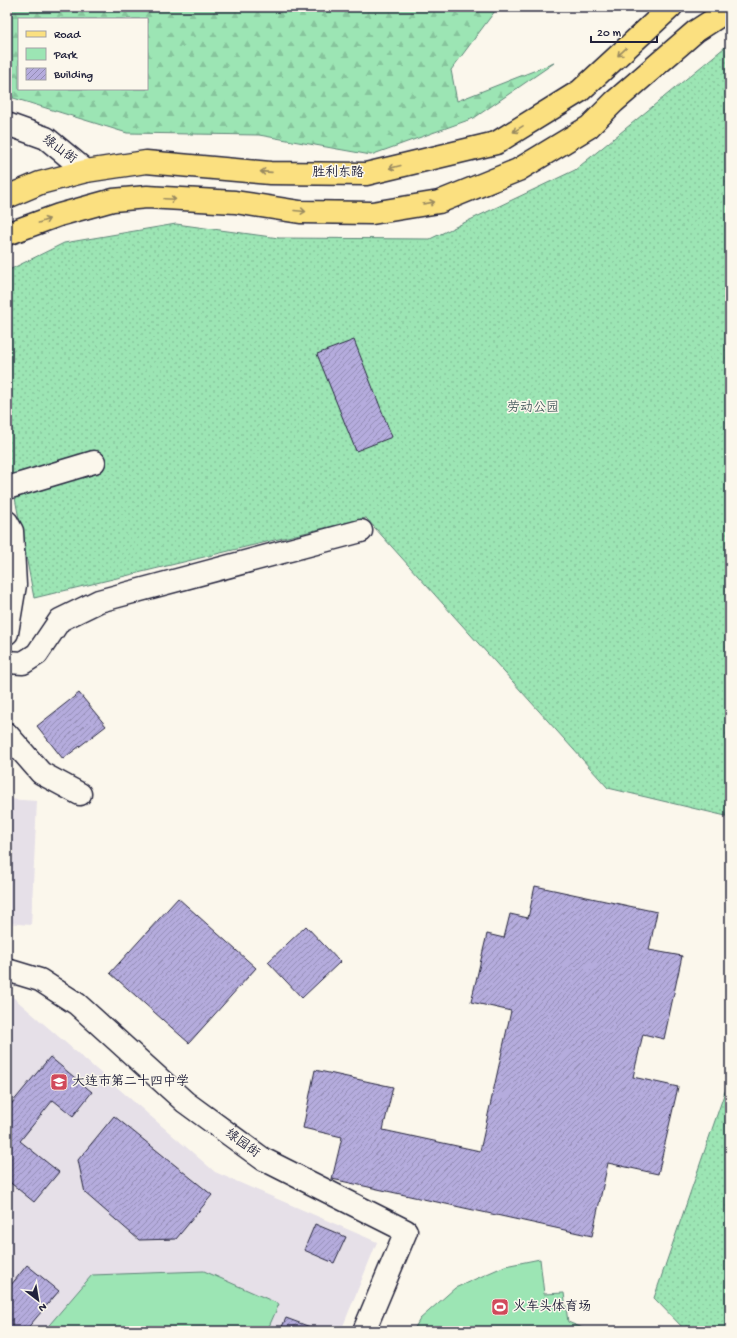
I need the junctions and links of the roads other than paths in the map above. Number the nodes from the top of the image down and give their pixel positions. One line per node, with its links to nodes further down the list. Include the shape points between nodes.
1 (671, 7): 4 (main road, 胜利东路, one-way to 4, via 580,91 496,143 366,174 270,173 146,162)
2 (730, 9): 6 (main road, one-way to 2, via 59,215 113,200 140,198 235,202 300,212 364,213 439,202 518,170 588,127 696,31)
3 (7, 124): 4 (street, 绿山街, via 46,138)
4 (86, 171): 5 (main road, 胜利东路, via 40,183)
5 (7, 197)
6 (7, 234)
7 (94, 462): 8 (street)
8 (7, 488)
9 (7, 522): 11 (street, via 12,531 15,585)
10 (361, 531): 12 (street, via 99,601 60,620 37,654 24,662)
11 (7, 633)
12 (7, 662)
13 (7, 734): 14 (street, via 41,772)
14 (80, 794)
15 (7, 970): 16 (street, 绿园街, via 40,980 77,1004 185,1102 264,1159 406,1231)
16 (364, 1331)

